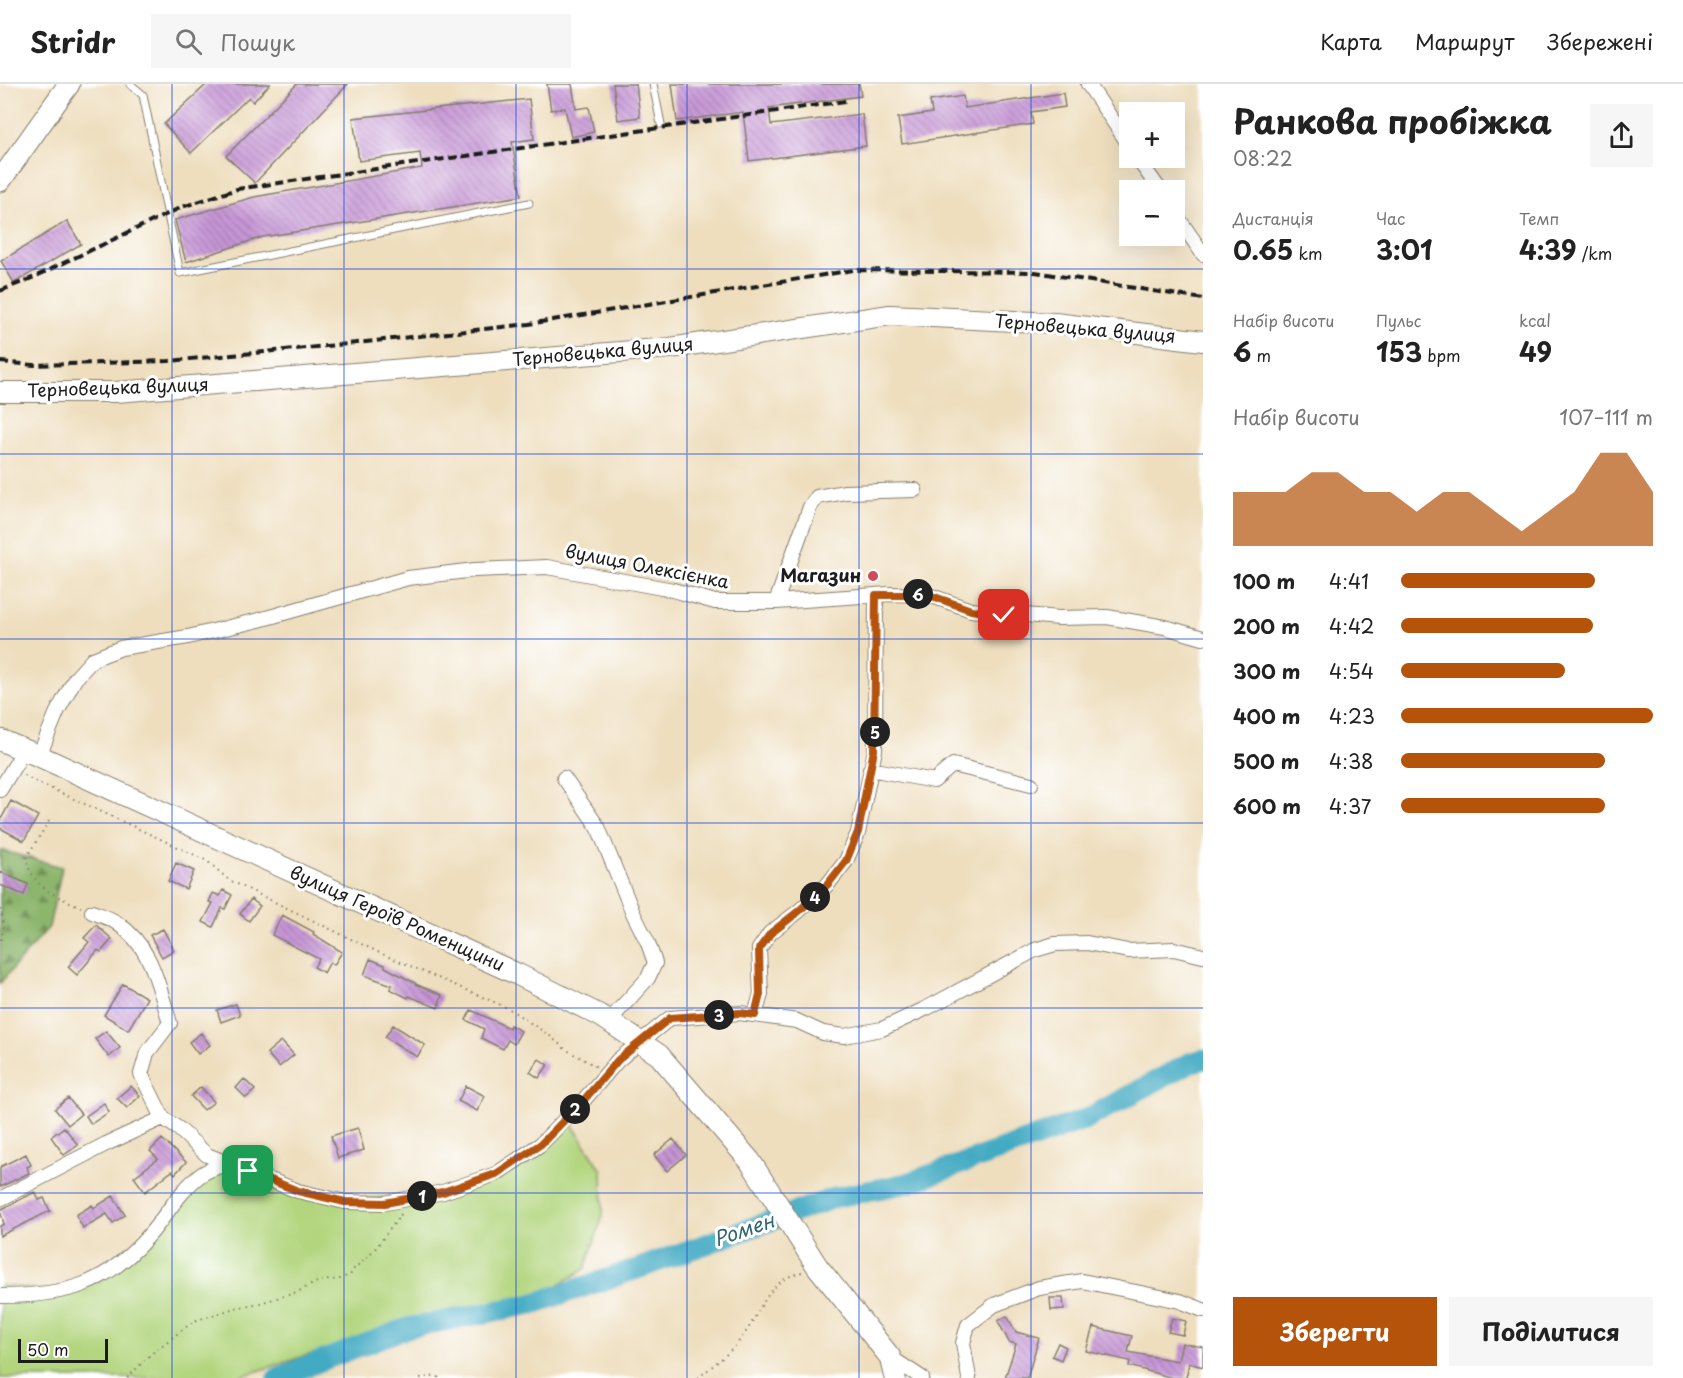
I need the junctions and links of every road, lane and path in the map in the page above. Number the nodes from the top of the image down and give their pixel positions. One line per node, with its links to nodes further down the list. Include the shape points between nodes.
1 (69, 84): 7 (main road)
2 (130, 84): 8 (lane, via 143,95 180,273)
3 (653, 84): 5 (lane)
4 (1088, 84): 6 (street)
5 (661, 124)
6 (1119, 130)
7 (0, 181)
8 (529, 204)
9 (1185, 228): 10 (street)
10 (1203, 254)
11 (1203, 341): 12 (main road, Терновецька вулиця, via 1055,323 890,315 670,348 116,392)
12 (0, 393)
13 (915, 490): 15 (street, via 817,497)
14 (876, 595): 15 (street, вулиця Олексієнка); 16 (street, вулиця Олексієнка, via 929,595 971,610 1004,615 1107,617 1165,627); 19 (street, via 874,750)
15 (776, 602): 18 (street, вулиця Олексієнка, via 715,602 673,590 547,567 408,578 188,638 121,648 93,659 75,679)
16 (1203, 639)
17 (0, 740): 18 (main road, вулиця Героїв Роменщини)
18 (32, 753): 20 (street, вулиця Олексієнка); 30 (main road, вулиця Героїв Роменщини, via 517,974)
19 (870, 769): 22 (street, via 934,781 953,765); 29 (street, via 858,832 846,861 828,884 771,933 759,949 760,994)
20 (12, 771): 23 (street, вулиця Олексієнка); 32 (path, via 197,856 229,880 369,948 508,1008 578,1058)
21 (564, 778): 30 (street, via 598,827 655,963 648,978)
22 (1031, 784)
23 (0, 790)
24 (49, 820): 26 (path, via 26,858 29,872 39,885)
25 (0, 909): 27 (path)
26 (92, 912): 33 (street, via 115,921 134,936 154,973 170,1023 147,1053 141,1074)
27 (0, 942)
28 (1203, 956): 29 (street, via 1174,949 1128,951 1087,943 1055,944 1035,950 882,1029 843,1036 824,1033 797,1021)
29 (755, 1015): 31 (street, via 670,1018)
30 (609, 1021): 31 (main road, вулиця Героїв Роменщини)
31 (640, 1042): 32 (street); 37 (main road, вулиця Героїв Роменщини, via 659,1055 750,1161)
32 (608, 1072): 35 (street, via 541,1144 496,1174)
33 (163, 1118): 34 (street, via 207,1155); 36 (street)
34 (227, 1163): 35 (street, via 298,1191 345,1202 385,1203); 38 (street, via 201,1174 149,1235 110,1272 83,1286 54,1294)
35 (418, 1197): 41 (path, via 351,1274 194,1321)
36 (0, 1199)
37 (821, 1271): 40 (main road, вулиця Героїв Роменщини); 44 (path, via 802,1272 780,1283 759,1306 743,1337)
38 (0, 1296)
39 (1203, 1310): 47 (street, via 1082,1281 1039,1288 994,1305 968,1325 963,1343)
40 (890, 1357): 45 (main road); 46 (street)
41 (127, 1378)
42 (420, 1378): 43 (path)
43 (443, 1378)
44 (698, 1378)
45 (895, 1378)
46 (922, 1378)
47 (969, 1378)

